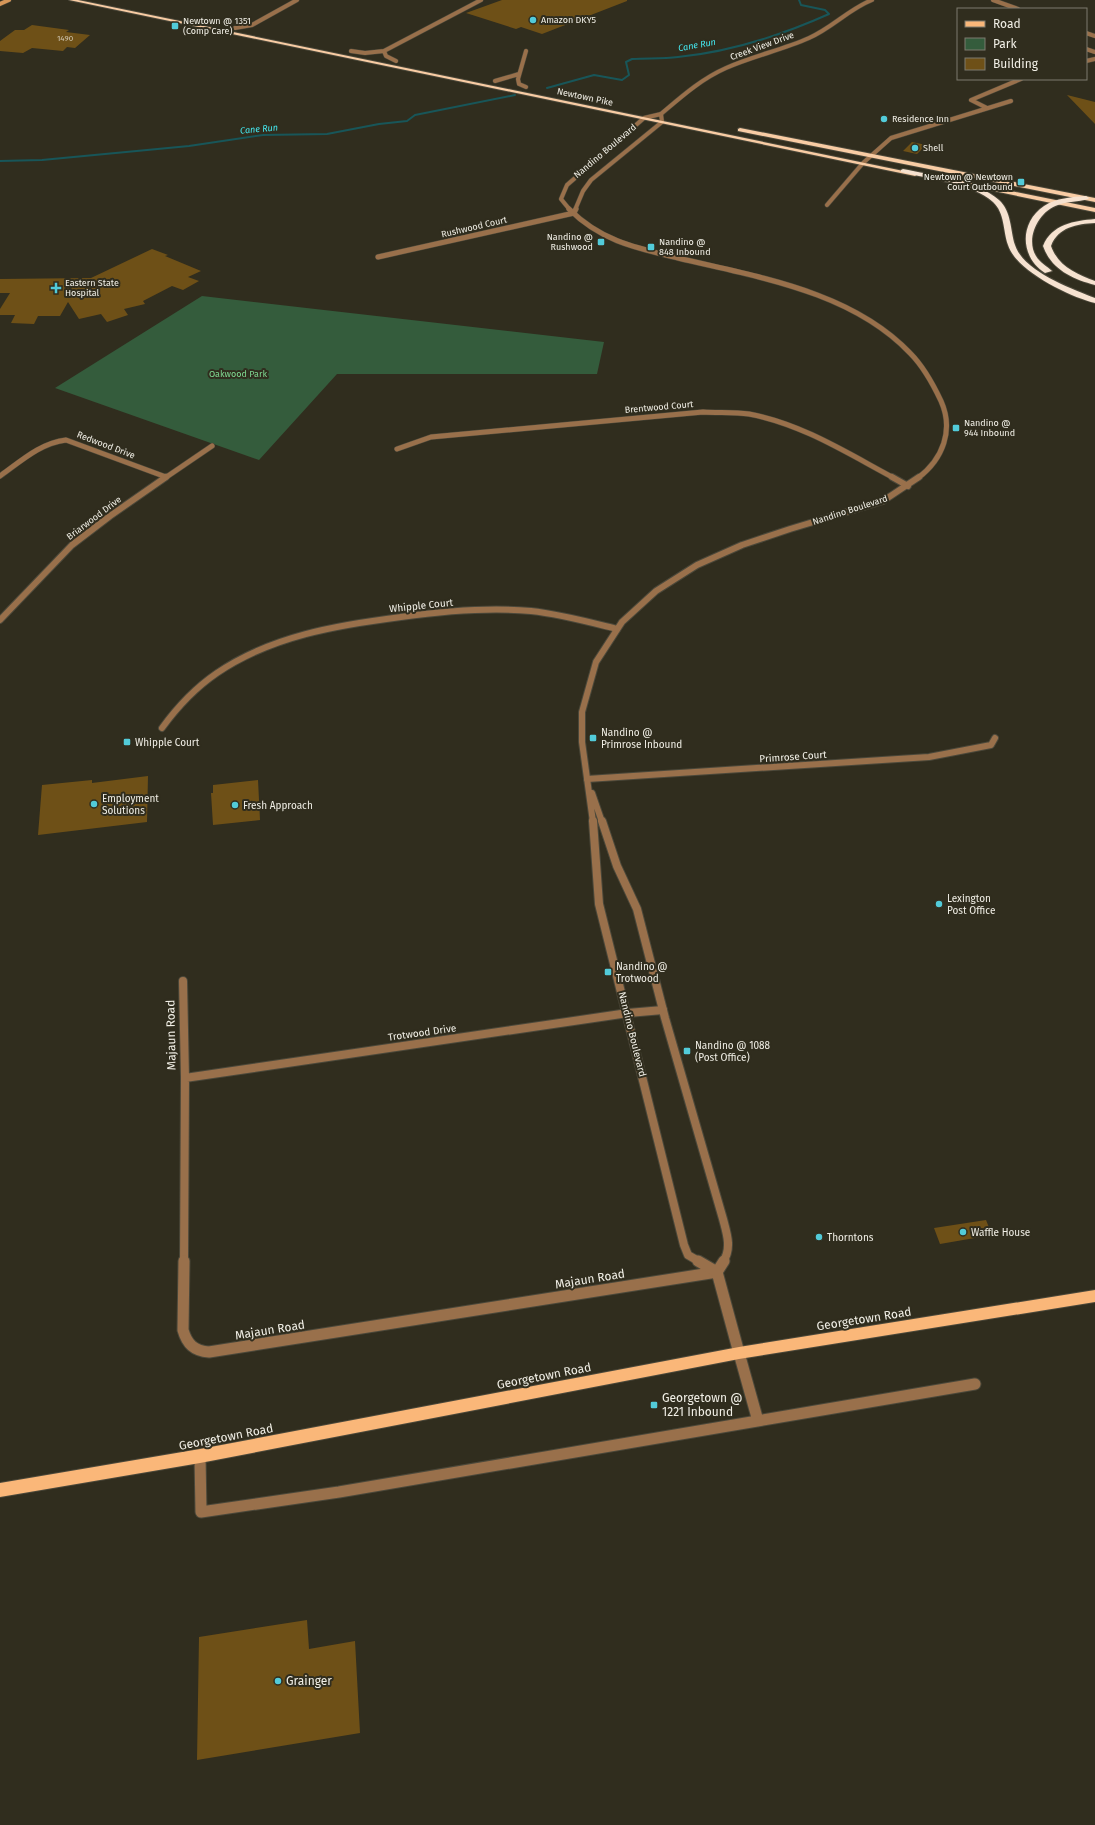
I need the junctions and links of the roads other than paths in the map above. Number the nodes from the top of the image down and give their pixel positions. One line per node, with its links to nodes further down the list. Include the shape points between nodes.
1 (8, 0): 8 (main road)
2 (71, 0): 11 (highway, Newtown Pike)
3 (96, 0): 10 (highway, Newtown Pike, via 235,28)
4 (297, 0): 10 (street)
5 (481, 0): 13 (street)
6 (872, 0): 25 (street, Creek View Drive, via 861,3 816,35 712,75 691,88)
7 (993, 0): 9 (street)
8 (0, 4)
9 (1015, 8)
10 (252, 28): 12 (highway, Newtown Pike)
11 (308, 48): 12 (highway); 27 (highway, Newtown Pike)
12 (348, 51): 13 (street); 15 (highway, Newtown Pike)
13 (384, 51): 15 (street, via 386,56)
14 (526, 53): 16 (street)
15 (396, 61): 18 (highway, Newtown Pike)
16 (519, 74): 18 (street); 20 (street, via 519,84)
17 (1017, 80): 19 (street)
18 (495, 81): 20 (highway, Newtown Pike)
19 (1013, 81): 23 (street, via 972,98 971,100)
20 (526, 87): 21 (highway, Newtown Pike)
21 (585, 99)
22 (1010, 102): 23 (street)
23 (987, 108): 30 (street, via 898,134 885,142)
24 (645, 111): 25 (highway)
25 (661, 114): 26 (highway); 27 (street, Nandino Boulevard); 28 (street)
26 (668, 116)
27 (644, 118): 28 (highway, Newtown Pike); 38 (street, Nandino Boulevard, via 566,185 561,199)
28 (662, 122): 31 (highway, Newtown Pike); 38 (street, Nandino Boulevard, via 591,180 583,190)
29 (731, 128): 30 (highway)
30 (871, 156): 31 (street); 33 (highway)
31 (863, 164): 32 (highway, Newtown Pike); 36 (street)
32 (903, 171): 35 (highway, Newtown Pike); 43 (highway, via 969,188 994,199 1002,207 1011,244 1019,258 1038,273)
33 (1086, 198): 34 (highway); 35 (highway)
34 (1095, 200)
35 (1057, 202): 37 (highway, Newtown Pike); 42 (highway, via 1036,218 1029,245 1031,254 1046,270)
36 (827, 205)
37 (1095, 210)
38 (574, 213): 40 (street, Rushwood Court); 48 (street, Nandino Boulevard, via 585,226 614,240 767,279 822,296 859,314 901,342 933,383 947,416 941,452 923,475)
39 (1095, 221): 41 (highway, via 1076,224 1058,231 1047,246 1057,264)
40 (378, 257)
41 (1095, 283)
42 (1095, 296)
43 (1095, 301)
44 (212, 446): 47 (street, Briarwood Drive)
45 (397, 450): 48 (street, Brentwood Court, via 437,436 684,413 728,412 767,418 808,432)
46 (0, 476): 47 (street, Redwood Drive, via 48,444 66,440)
47 (166, 477): 49 (street, Briarwood Drive, via 72,544)
48 (908, 486): 50 (street, Nandino Boulevard, via 883,501 750,541 707,558 653,592)
49 (0, 620)
50 (617, 629): 51 (street, Whipple Court, via 581,619 533,611 499,609 424,614 321,629 267,646 220,671 195,689); 53 (street, Nandino Boulevard, via 596,666 588,685 582,712 581,739)
51 (162, 728)
52 (995, 738): 53 (street, Primrose Court, via 991,746 929,757)
53 (587, 778): 54 (street, Nandino Boulevard); 55 (street, Nandino Boulevard)
54 (607, 837): 55 (street); 57 (street, Nandino Boulevard, via 617,866 637,908)
55 (594, 838): 58 (street, Nandino Boulevard, via 599,904)
56 (183, 981): 59 (street, Majaun Road)
57 (663, 1010): 58 (street, Trotwood Drive); 60 (street, Nandino Boulevard, via 728,1239 728,1254)
58 (628, 1013): 59 (street, Trotwood Drive); 60 (street, Nandino Boulevard, via 684,1245 688,1255)
59 (185, 1078): 60 (street, Majaun Road, via 183,1330 189,1346 200,1350 224,1351)
60 (717, 1272): 62 (street)
61 (1094, 1298): 62 (main road, Georgetown Road)
62 (739, 1353): 64 (street); 65 (main road, Georgetown Road)
63 (975, 1384): 64 (street)
64 (758, 1421): 65 (street, via 339,1492 201,1512)
65 (200, 1456): 66 (main road, Georgetown Road)
66 (0, 1490)

